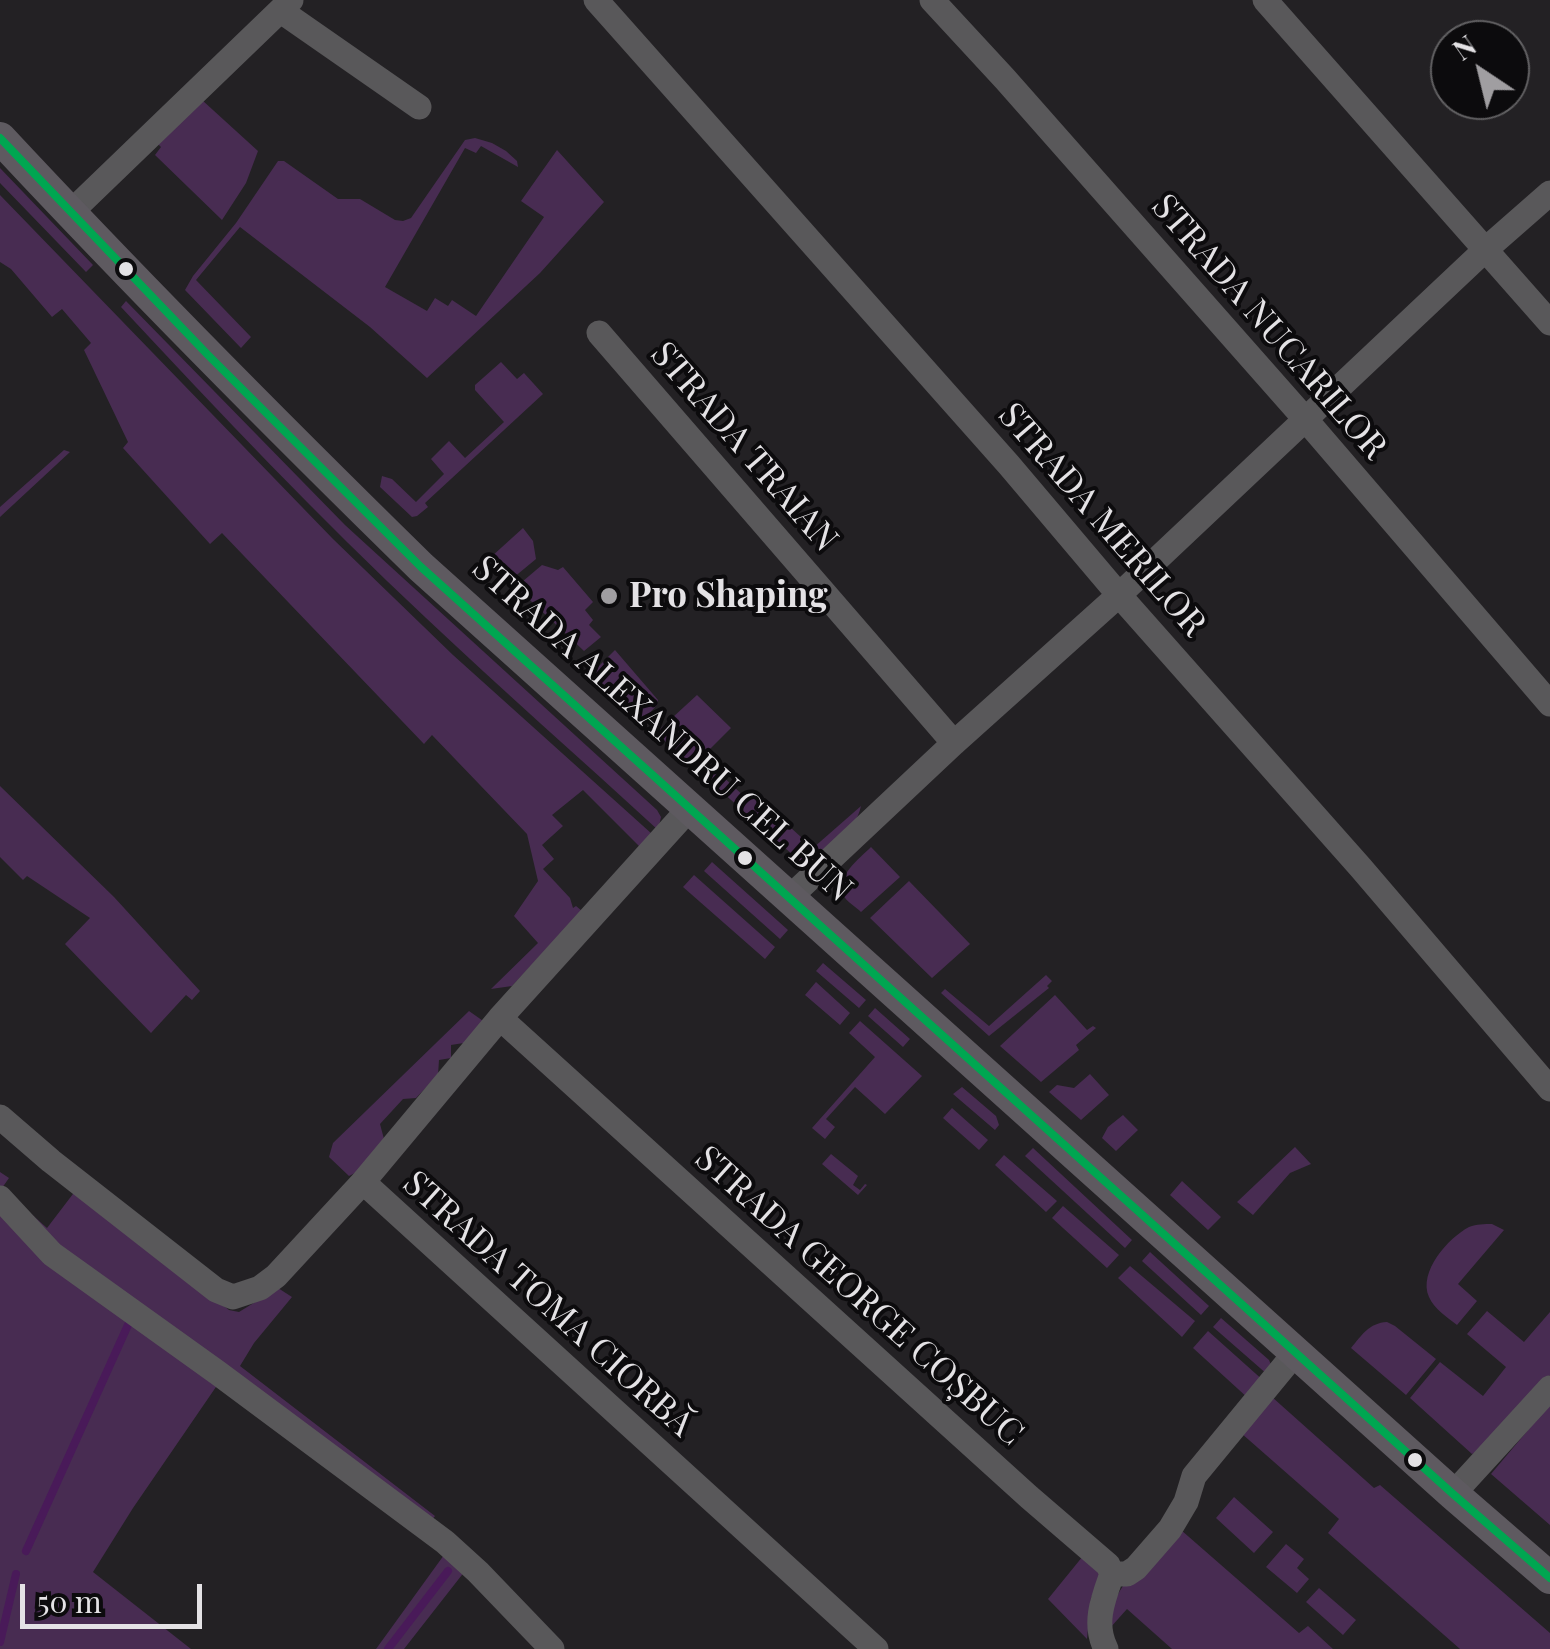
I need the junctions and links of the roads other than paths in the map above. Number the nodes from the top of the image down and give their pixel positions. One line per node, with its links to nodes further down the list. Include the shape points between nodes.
1 (596, 0): 13 (street, STRADA MERILOR)
2 (932, 0): 12 (street, STRADA NUCARILOR)
3 (1265, 0): 9 (street)
4 (278, 6): 5 (street); 8 (street)
5 (419, 107)
6 (0, 138): 8 (main road, STRADA ALEXANDRU CEL BUN)
7 (1550, 192): 9 (street)
8 (70, 213): 16 (main road, STRADA ALEXANDRU CEL BUN, via 421,567)
9 (1485, 250): 10 (street); 12 (street)
10 (1550, 323)
11 (599, 333): 15 (street, STRADA TRAIAN)
12 (1306, 420): 13 (street); 14 (street, STRADA NUCARILOR)
13 (1119, 595): 15 (street); 19 (street, STRADA MERILOR)
14 (1550, 704)
15 (954, 742): 17 (street)
16 (689, 809): 17 (main road, STRADA ALEXANDRU CEL BUN); 18 (street, STRADA TOMA CIORBĂ)
17 (789, 898): 23 (main road, STRADA ALEXANDRU CEL BUN)
18 (500, 1018): 21 (street, STRADA TOMA CIORBĂ); 26 (street, STRADA GEORGE COȘBUC)
19 (1550, 1089)
20 (0, 1117): 21 (street, via 233,1297 276,1276)
21 (363, 1182): 29 (street, STRADA TOMA CIORBĂ)
22 (0, 1198): 28 (street, via 52,1254 445,1542)
23 (1296, 1352): 25 (main road, STRADA ALEXANDRU CEL BUN); 26 (street, via 1194,1476 1170,1529 1136,1568)
24 (1550, 1388): 25 (street)
25 (1453, 1494): 27 (main road, STRADA ALEXANDRU CEL BUN)
26 (1112, 1574): 30 (street, via 1099,1618)
27 (1550, 1578)
28 (552, 1649)
29 (876, 1649)
30 (1106, 1649)

